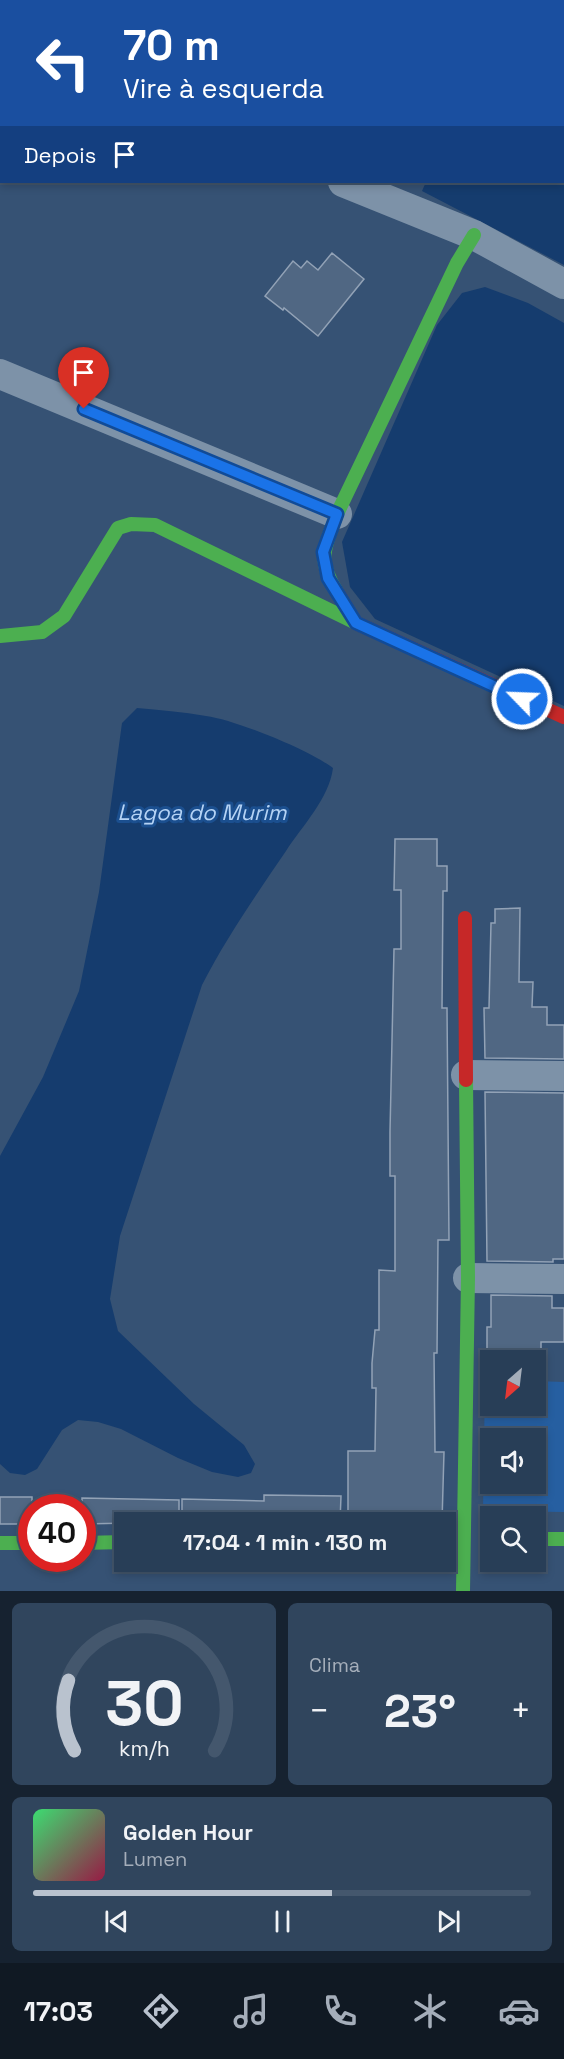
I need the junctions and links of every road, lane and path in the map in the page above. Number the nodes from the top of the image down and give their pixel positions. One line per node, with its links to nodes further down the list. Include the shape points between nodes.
1 (345, 183): 2 (street)
2 (474, 235): 3 (street); 5 (street)
3 (564, 284)
4 (0, 374): 5 (street)
5 (337, 514): 6 (street, via 323,552 328,578)
6 (356, 623): 7 (street, via 155,525 131,524 118,528 64,616 42,632); 8 (street)
7 (0, 636)
8 (564, 717)
9 (465, 918): 10 (street)
10 (466, 1075): 11 (street); 12 (street)
11 (564, 1076)
12 (468, 1278): 13 (street); 15 (street)
13 (564, 1279)
14 (456, 1539): 15 (street)
15 (469, 1539): 22 (street)
16 (546, 1539): 17 (street)
17 (564, 1539)
18 (96, 1542): 19 (street)
19 (114, 1542)
20 (0, 1543): 21 (street)
21 (18, 1543)
22 (464, 1591)

